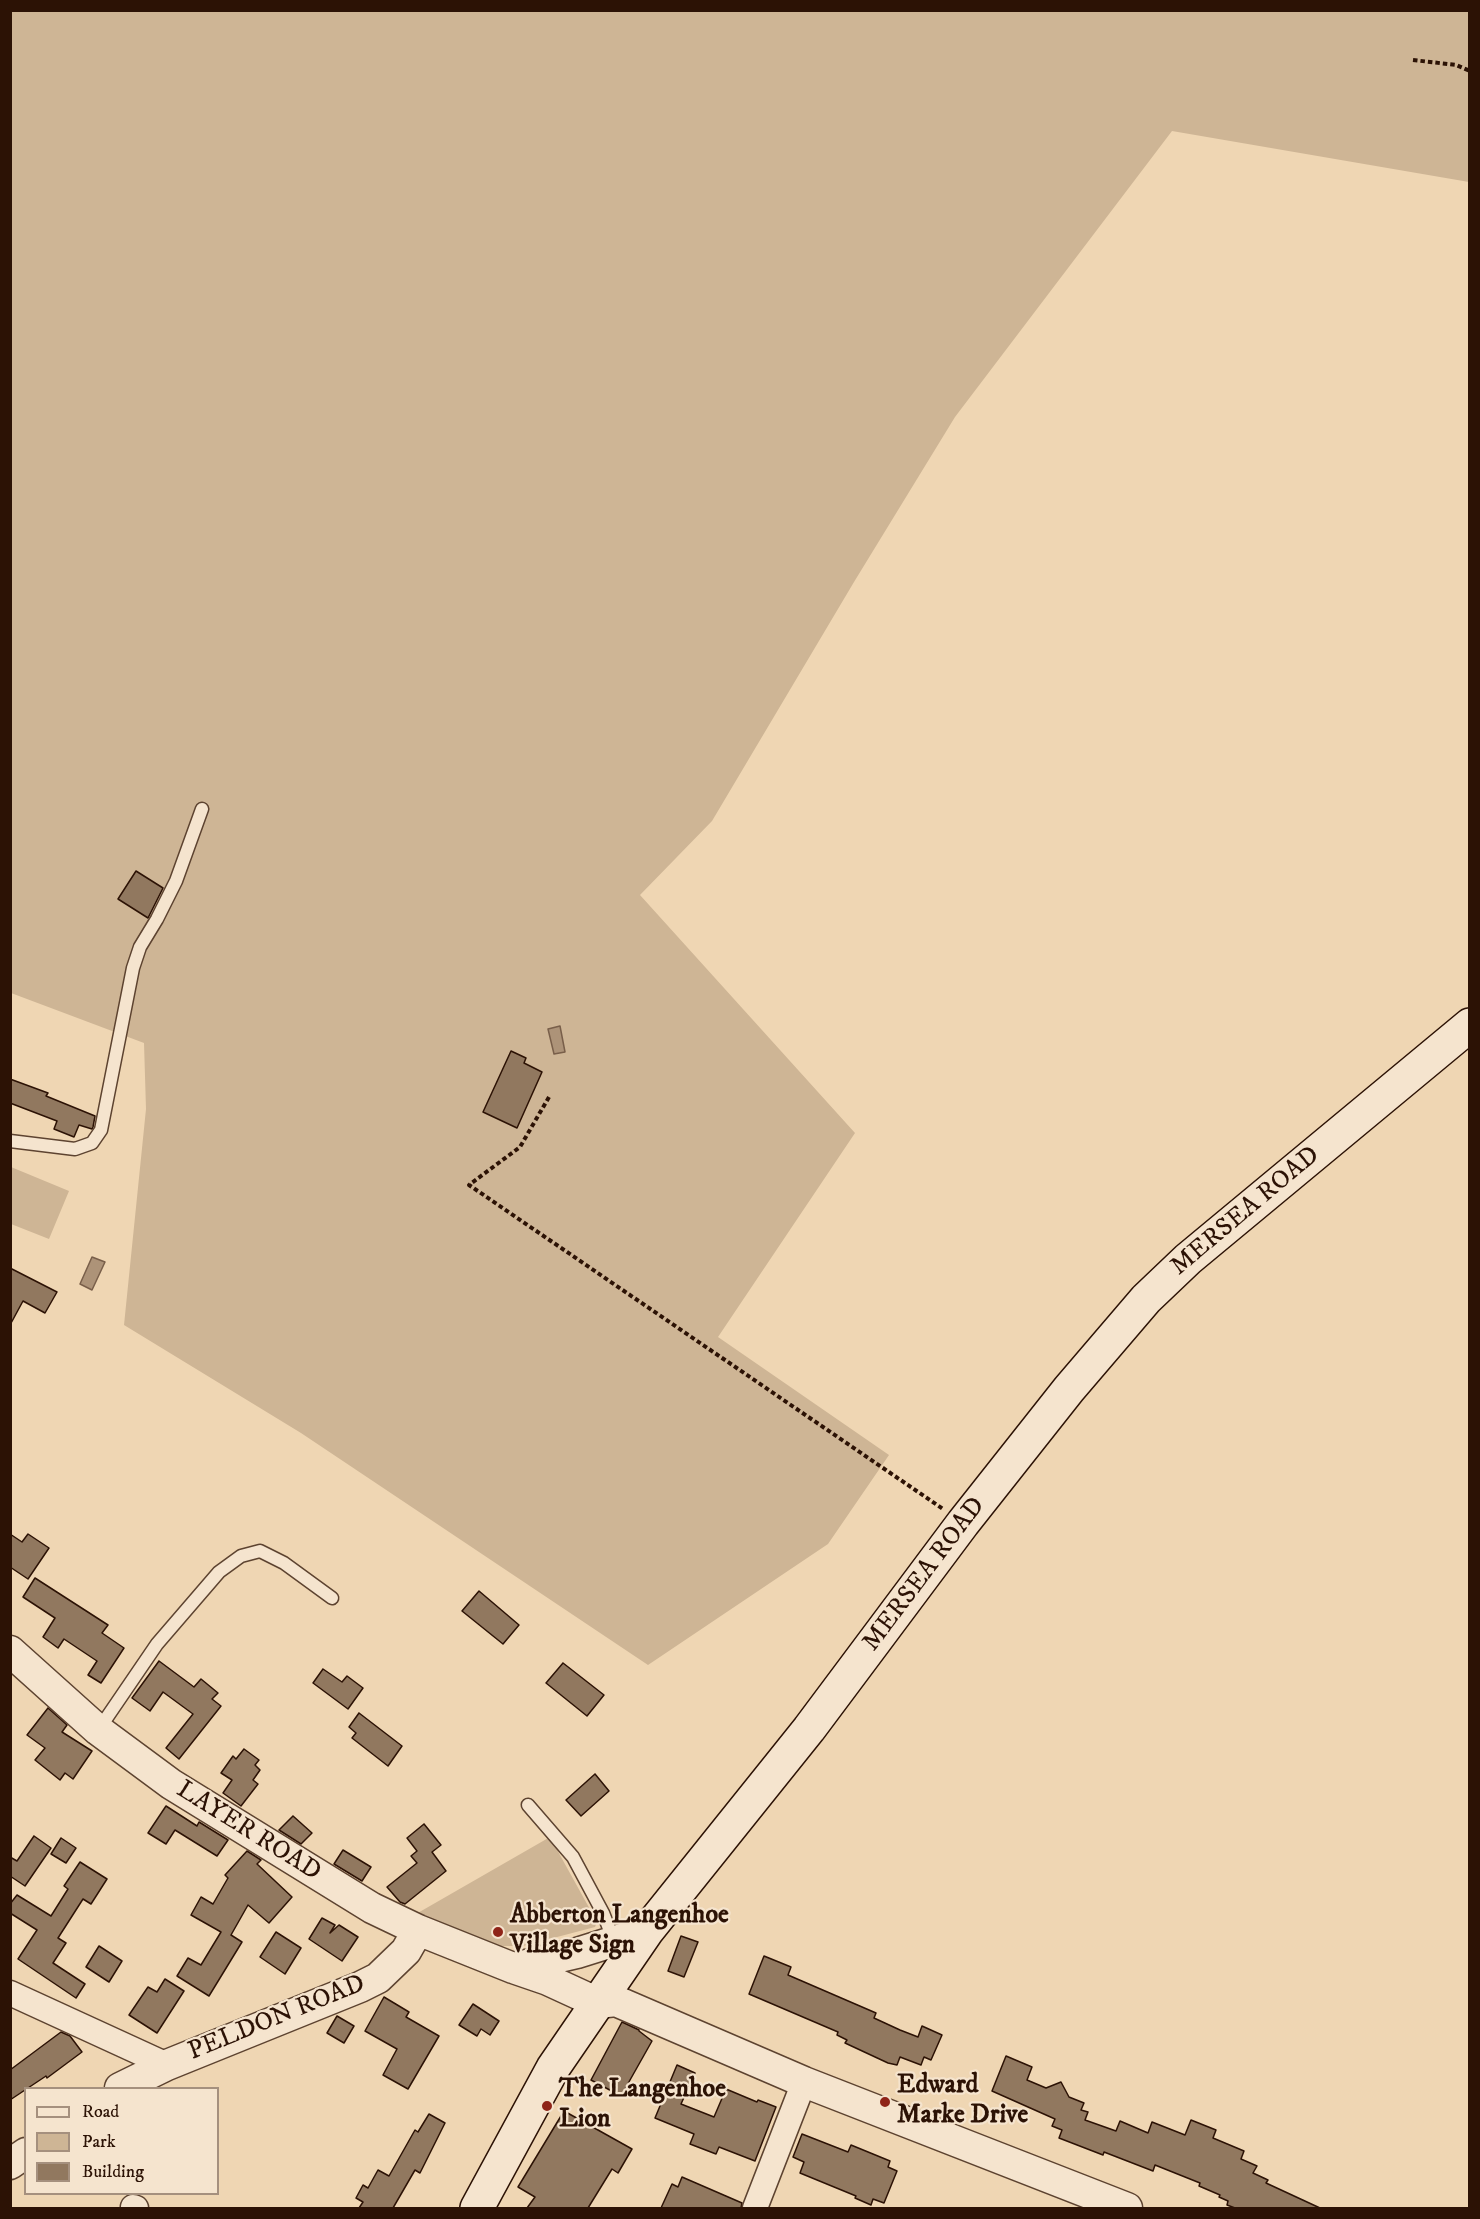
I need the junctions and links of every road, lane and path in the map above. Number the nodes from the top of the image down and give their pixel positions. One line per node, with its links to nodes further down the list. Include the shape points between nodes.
1 (1413, 60): 2 (path, via 1456,65)
2 (1470, 71)
3 (202, 808): 6 (lane, via 176,881 140,947 133,968 101,1130 92,1143 75,1149)
4 (1470, 1025): 7 (main road, MERSEA ROAD, via 1188,1258 1146,1299)
5 (549, 1097): 7 (path, via 520,1147 469,1185)
6 (10, 1141)
7 (963, 1523): 13 (main road, MERSEA ROAD, via 809,1729)
8 (332, 1598): 10 (lane, via 284,1563 260,1551 241,1556 219,1572 157,1644)
9 (10, 1651): 10 (street, LAYER ROAD)
10 (98, 1730): 12 (street, LAYER ROAD, via 209,1809 372,1908)
11 (528, 1805): 14 (lane, via 573,1857)
12 (418, 1930): 15 (street, LAYER ROAD); 18 (street, PELDON ROAD, via 406,1951 378,1978)
13 (647, 1930): 14 (street); 17 (main road, MERSEA ROAD)
14 (614, 1941): 15 (street)
15 (513, 1968): 17 (street, LAYER ROAD)
16 (10, 1993): 18 (street)
17 (598, 2003): 19 (street, LAYER ROAD, via 616,2001); 24 (main road, MERSEA ROAD, via 553,2068)
18 (167, 2065): 20 (street, PELDON ROAD)
19 (804, 2082): 23 (street, LAYER ROAD); 25 (street)
20 (122, 2087)
21 (24, 2155): 22 (street)
22 (10, 2164)
23 (1120, 2207)
24 (477, 2208)
25 (755, 2208)

